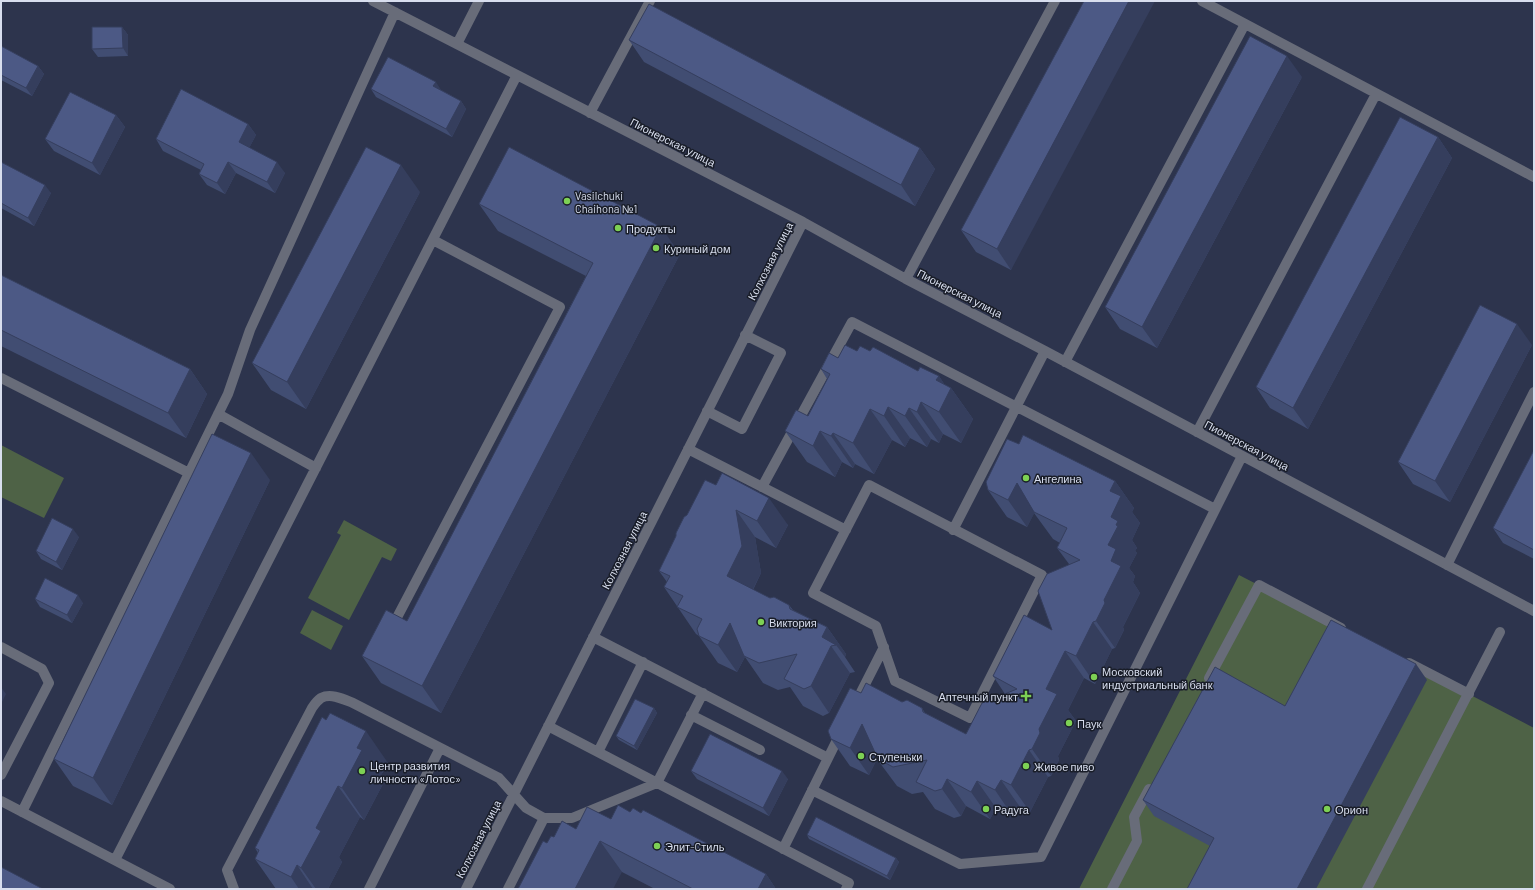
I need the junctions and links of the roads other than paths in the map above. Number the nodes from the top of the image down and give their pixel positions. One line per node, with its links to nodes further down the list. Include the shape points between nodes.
1 (373, 1): 6 (street, Пионерская улица)
2 (479, 1): 8 (street)
3 (650, 1): 11 (street)
4 (1055, 1): 15 (street)
5 (1202, 1): 7 (street)
6 (395, 12): 8 (street, Пионерская улица); 23 (street, via 250,330 228,394)
7 (1245, 24): 10 (street); 18 (street)
8 (457, 44): 9 (street, Пионерская улица)
9 (517, 75): 11 (street, Пионерская улица); 14 (street)
10 (1376, 94): 12 (street); 24 (street)
11 (590, 113): 13 (street, Пионерская улица)
12 (1534, 177)
13 (803, 222): 15 (street, Пионерская улица); 16 (street, Колхозная улица)
14 (433, 240): 27 (street); 38 (street, via 560,307)
15 (906, 279): 17 (street, Пионерская улица)
16 (746, 335): 22 (street, Колхозная улица); 22 (street, via 781,353 742,429)
17 (1045, 351): 18 (street, Пионерская улица); 21 (street)
18 (1065, 362): 24 (street, Пионерская улица)
19 (1, 378): 28 (street)
20 (1534, 392): 33 (street)
21 (1016, 407): 29 (street, via 852,322); 30 (street); 32 (street)
22 (707, 411): 25 (street, Колхозная улица)
23 (218, 414): 27 (street); 28 (street)
24 (1197, 432): 26 (street, Пионерская улица)
25 (688, 449): 29 (street); 37 (street, Колхозная улица)
26 (1242, 456): 30 (street); 33 (street, Пионерская улица)
27 (316, 468): 61 (street)
28 (189, 473): 58 (street)
29 (762, 487): 31 (street)
30 (1215, 509): 55 (street, via 1040,857 960,864)
31 (846, 530): 32 (street, via 869,485); 40 (street, via 813,593 876,626)
32 (953, 530): 40 (street, via 1042,575 970,718 895,681)
33 (1447, 565): 34 (street, Пионерская улица)
34 (1534, 611)
35 (1500, 632): 45 (street)
36 (1350, 633): 43 (street, via 1259,585)
37 (593, 637): 42 (street); 47 (street, Колхозная улица)
38 (387, 638)
39 (1, 647): 52 (street, via 42,669 49,683)
40 (884, 647): 51 (street)
41 (1400, 658): 45 (street)
42 (643, 662): 44 (street); 50 (street)
43 (1206, 684)
44 (703, 693): 46 (street); 51 (street)
45 (1469, 694): 69 (street)
46 (691, 715): 49 (street); 54 (street)
47 (548, 726): 50 (street); 56 (street, Колхозная улица)
48 (440, 748): 56 (street, via 499,778); 63 (street, via 341,698 320,698 312,708 227,870); 64 (street)
49 (760, 750)
50 (598, 752): 54 (street)
51 (828, 758): 55 (street)
52 (1, 775)
53 (1153, 782): 68 (street, via 1134,817 1137,841)
54 (657, 783): 59 (street, via 572,818); 60 (street)
55 (812, 790): 60 (street)
56 (514, 794): 59 (street, via 526,808); 65 (street, Колхозная улица)
57 (1, 800): 58 (street)
58 (22, 812): 61 (street)
59 (544, 818): 66 (street)
60 (783, 849): 67 (street, via 849,883)
61 (115, 860): 62 (street)
62 (170, 889)
63 (234, 889)
64 (369, 889)
65 (466, 889)
66 (508, 889)
67 (846, 889)
68 (1112, 889)
69 (1367, 889)

